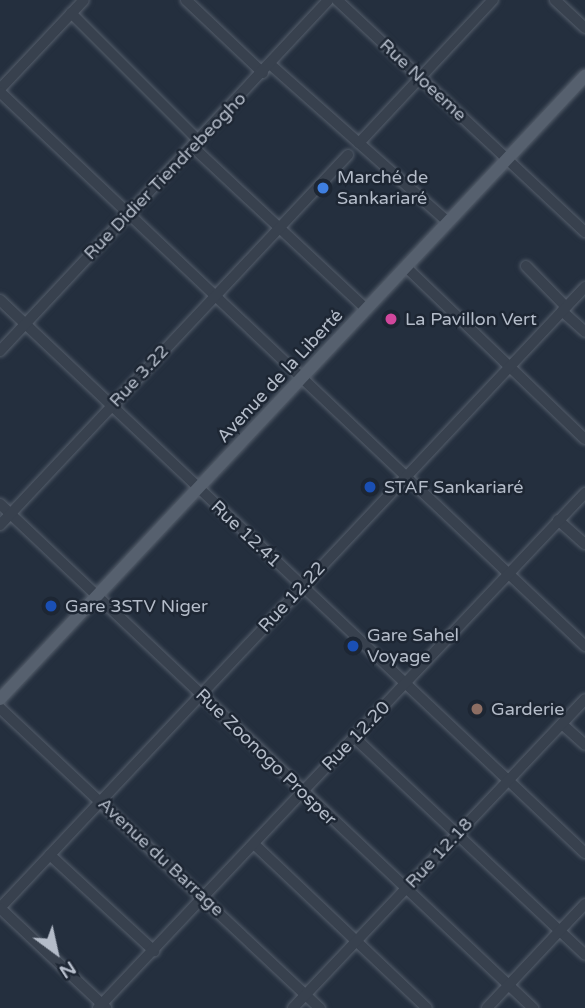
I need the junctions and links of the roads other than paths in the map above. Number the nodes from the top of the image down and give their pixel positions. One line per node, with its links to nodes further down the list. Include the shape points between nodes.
1 (84, 0): 7 (street)
2 (186, 0): 9 (street)
3 (328, 0): 9 (street, Rue Didier Tiendrebeogho)
4 (337, 0): 11 (street, Rue Noeeme)
5 (493, 0): 11 (street)
6 (555, 0): 8 (street)
7 (71, 13): 12 (street); 14 (street)
8 (585, 28)
9 (267, 69): 13 (street); 14 (street, Rue Didier Tiendrebeogho)
10 (585, 76): 16 (main road, Avenue de la Liberté)
11 (419, 77): 13 (street); 16 (street, Rue Noeeme)
12 (0, 91): 17 (street)
13 (359, 143): 18 (street)
14 (196, 144): 17 (street, Rue Didier Tiendrebeogho); 19 (street)
15 (348, 155): 19 (street, Rue 3.22)
16 (508, 159): 18 (main road, Avenue de la Liberté); 20 (street, Rue Noeeme)
17 (129, 214): 24 (street); 28 (street, Rue Didier Tiendrebeogho)
18 (448, 222): 21 (main road, Avenue de la Liberté)
19 (279, 228): 24 (street, Rue 3.22); 26 (street)
20 (585, 232)
21 (406, 267): 26 (main road, Avenue de la Liberté); 31 (street)
22 (526, 267): 27 (street)
23 (585, 287): 27 (street, Rue 12.22)
24 (214, 296): 32 (street); 33 (street, Rue 3.22)
25 (0, 300): 28 (street, Rue 12.41)
26 (366, 309): 32 (main road, Avenue de la Liberté)
27 (564, 309): 29 (street); 31 (street, Rue 12.22)
28 (25, 325): 30 (street, Rue Didier Tiendrebeogho); 33 (street, Rue 12.41)
29 (585, 332)
30 (0, 351)
31 (508, 366): 34 (street); 35 (street, Rue 12.22)
32 (303, 378): 35 (street); 36 (main road, Avenue de la Liberté)
33 (112, 405): 36 (street, Rue 12.41); 39 (street, Rue 3.22)
34 (585, 439)
35 (406, 475): 43 (street); 44 (street, Rue 12.22)
36 (197, 488): 44 (street, Rue 12.41); 45 (main road, Avenue de la Liberté)
37 (585, 492): 40 (street, Rue 12.20)
38 (0, 504): 39 (street, Rue Zoonogo Prosper)
39 (10, 514): 41 (street, Rue 3.22); 45 (street, Rue Zoonogo Prosper)
40 (558, 520): 42 (street); 43 (street, Rue 12.20)
41 (0, 525)
42 (585, 544)
43 (508, 573): 46 (street); 47 (street, Rue 12.20)
44 (302, 586): 47 (street, Rue 12.41); 48 (street, Rue 12.22)
45 (96, 599): 48 (street, Rue Zoonogo Prosper); 49 (main road, Avenue de la Liberté)
46 (585, 646)
47 (407, 682): 53 (street, Rue 12.20); 55 (street, Rue 12.41)
48 (201, 694): 56 (street, Rue Zoonogo Prosper); 57 (street, Rue 12.22)
49 (0, 699)
50 (585, 699): 52 (street, Rue 12.18)
51 (0, 708): 57 (street, Avenue du Barrage)
52 (562, 724): 54 (street); 55 (street, Rue 12.18)
53 (355, 738): 56 (street, Rue 12.20); 58 (street)
54 (585, 745)
55 (509, 781): 58 (street, Rue 12.18); 60 (street, Rue 12.41)
56 (302, 791): 59 (street, Rue 12.20); 62 (street, Rue Zoonogo Prosper)
57 (101, 801): 61 (street, Rue 12.22); 63 (street, Avenue du Barrage)
58 (456, 834): 62 (street, Rue 12.18); 66 (street)
59 (254, 844): 63 (street, Rue 12.20); 67 (street)
60 (585, 853)
61 (50, 855): 65 (street, Rue 12.22); 68 (street)
62 (405, 890): 67 (street, Rue 12.18); 70 (street, Rue Zoonogo Prosper)
63 (203, 898): 68 (street, Rue 12.20); 71 (street, Avenue du Barrage)
64 (585, 904): 66 (street)
65 (0, 908): 72 (street)
66 (559, 931): 69 (street); 70 (street)
67 (356, 942): 71 (street, Rue 12.18); 75 (street)
68 (154, 951): 72 (street, Rue 12.20)
69 (585, 955)
70 (509, 986): 76 (street); 77 (street, Rue Zoonogo Prosper)
71 (306, 995): 73 (street, Rue 12.18); 74 (street, Avenue du Barrage)
72 (102, 1007)
73 (293, 1008)
74 (320, 1008)
75 (427, 1008)
76 (487, 1008)
77 (533, 1008)

